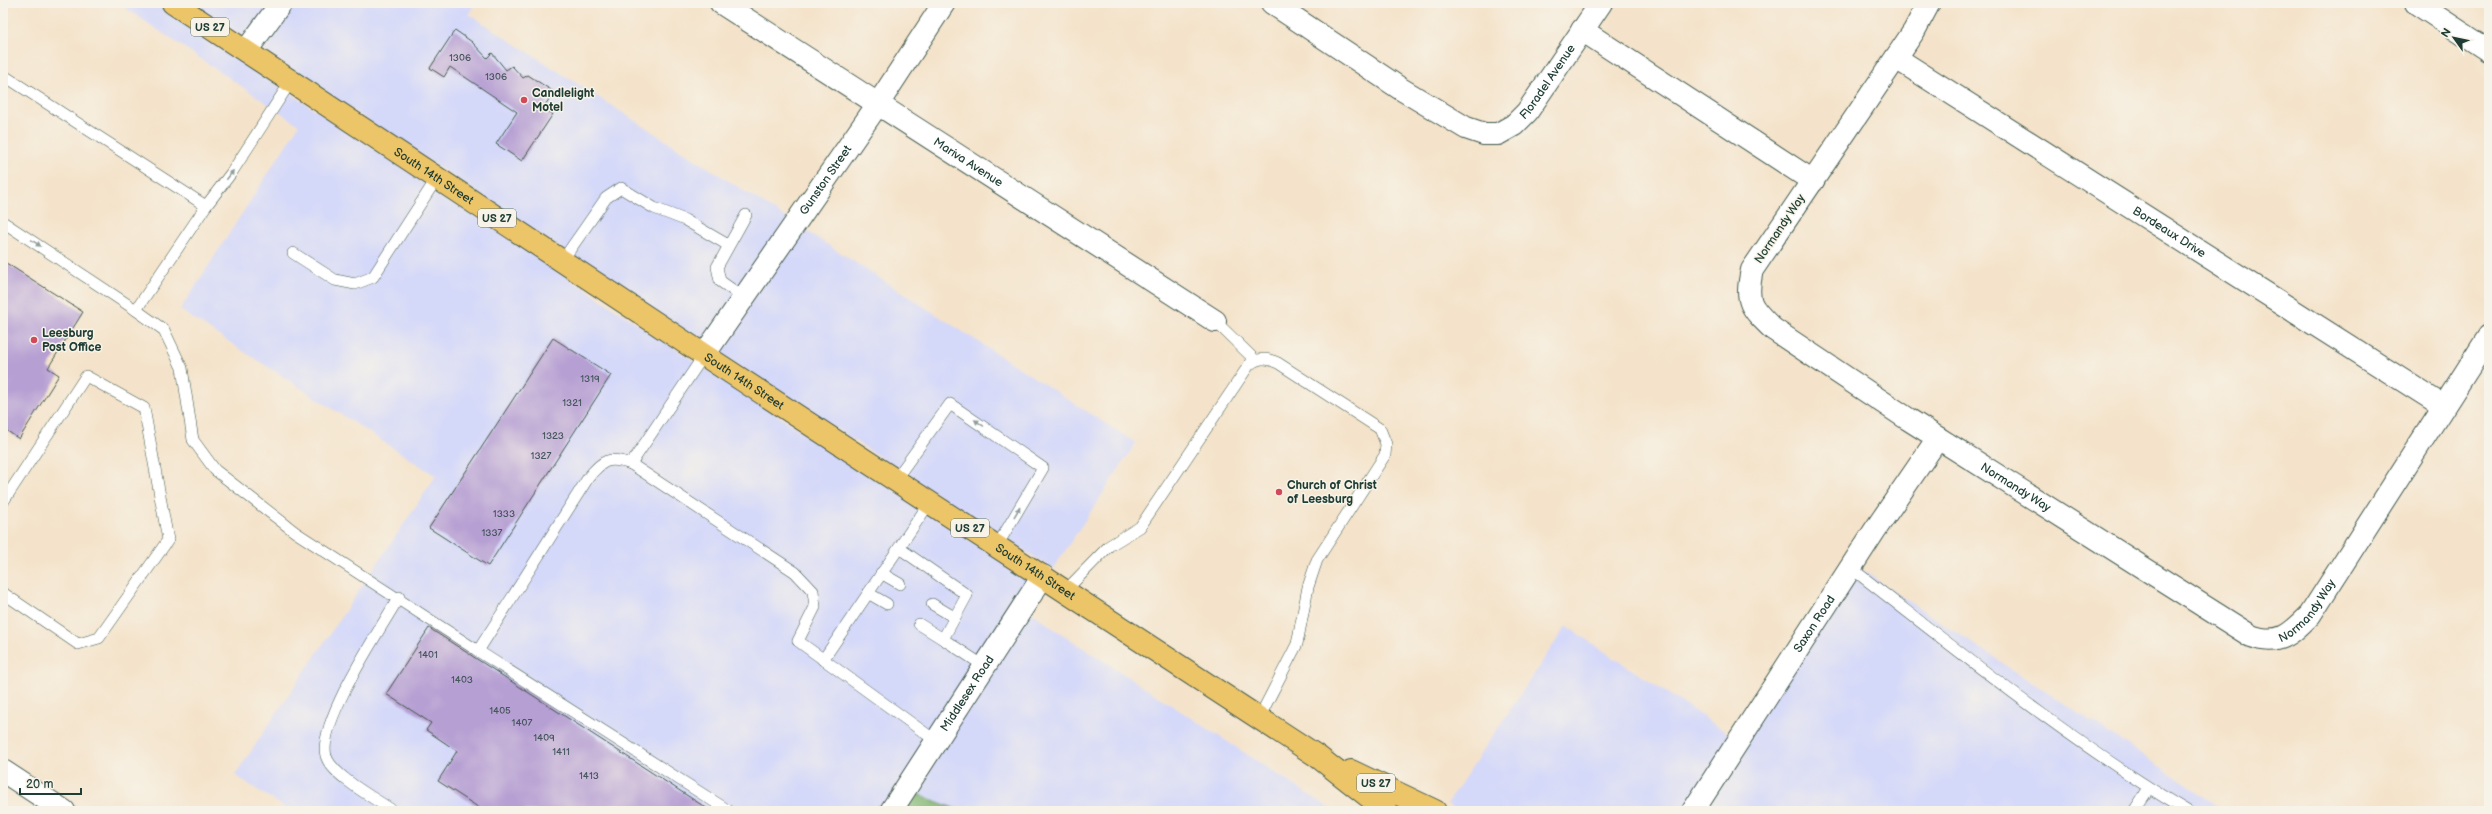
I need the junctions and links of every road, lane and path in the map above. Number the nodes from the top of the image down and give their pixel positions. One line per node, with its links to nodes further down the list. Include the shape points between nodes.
1 (173, 3): 10 (highway, South 14th Street / US 27)
2 (281, 3): 10 (street)
3 (721, 3): 15 (street, Mariva Avenue)
4 (944, 3): 15 (street, Gunston Street)
5 (1272, 3): 9 (street, Floradel Avenue, via 1414,97 1466,128 1484,134 1498,134 1514,126 1527,112)
6 (1601, 3): 9 (street)
7 (1929, 3): 12 (street, Normandy Way)
8 (2416, 3): 11 (street)
9 (1582, 30): 17 (street, Floradel Avenue)
10 (246, 51): 14 (highway, South 14th Street / US 27)
11 (2489, 51)
12 (1896, 58): 17 (street, Normandy Way); 30 (street, Bordeaux Drive)
13 (3, 75): 18 (lane)
14 (291, 81): 16 (highway, South 14th Street / US 27); 18 (lane, one-way to 14, via 232,172)
15 (878, 104): 24 (street, Gunston Street); 26 (street, Mariva Avenue)
16 (437, 178): 22 (lane, via 373,277 355,284 335,280); 23 (highway, South 14th Street / US 27)
17 (1813, 181): 31 (street, Normandy Way, via 1752,270 1748,289 1750,304 1773,329)
18 (206, 206): 25 (lane)
19 (746, 215): 21 (lane)
20 (3, 222): 25 (lane, one-way to 25)
21 (728, 245): 23 (lane, via 685,220 654,208 621,188 606,198); 24 (lane, via 717,267 717,276 725,286)
22 (293, 253)
23 (562, 261): 28 (highway, South 14th Street / US 27)
24 (744, 298): 28 (street, Gunston Street)
25 (136, 310): 45 (lane, via 164,330 182,368 193,440 215,470 295,532)
26 (1215, 321): 29 (lane)
27 (2489, 336): 30 (street, Normandy Way)
28 (704, 355): 32 (lane); 33 (highway, South 14th Street / US 27)
29 (1255, 360): 42 (lane, via 1249,365 1140,527 1109,546); 54 (lane, via 1270,360 1380,429 1386,444 1385,455 1317,560 1308,587 1297,644)
30 (2443, 406): 31 (street, Normandy Way, via 2310,615 2283,637 2273,641 2251,636)
31 (1938, 438): 38 (street, Saxon Road)
32 (631, 464): 51 (lane, via 610,460 598,465); 52 (lane, via 795,572 813,591 815,607 798,641)
33 (896, 480): 35 (highway, South 14th Street / US 27); 36 (lane, one-way to 33, via 1043,468 950,404)
34 (3, 502): 43 (lane, via 86,376 144,408 168,540 98,638 78,644)
35 (930, 502): 36 (highway, South 14th Street / US 27); 37 (lane)
36 (997, 546): 40 (highway, South 14th Street / US 27)
37 (899, 548): 39 (lane); 48 (lane, via 966,594)
38 (1851, 568): 58 (lane, via 2033,707); 65 (street, Saxon Road)
39 (881, 573): 41 (lane); 44 (lane)
40 (1043, 576): 42 (highway, South 14th Street / US 27); 53 (street, Middlesex Road)
41 (900, 584)
42 (1066, 590): 54 (highway, South 14th Street / US 27)
43 (3, 593)
44 (868, 593): 46 (lane); 52 (lane)
45 (399, 597): 51 (lane); 60 (lane, via 336,710 330,724 326,750 326,756 342,776)
46 (887, 604)
47 (932, 604): 48 (lane)
48 (954, 617): 50 (lane)
49 (919, 624): 50 (lane)
50 (943, 639): 53 (lane)
51 (478, 651): 61 (lane)
52 (823, 660): 55 (lane)
53 (984, 666): 55 (street, Middlesex Road)
54 (1259, 718): 56 (highway, South 14th Street / US 27)
55 (936, 741): 62 (street, Middlesex Road)
56 (1317, 756): 63 (highway, South 14th Street / US 27); 64 (highway, South 14th Street / US 27)
57 (3, 771): 59 (street)
58 (2149, 788): 66 (lane); 67 (lane)
59 (64, 811)
60 (393, 811)
61 (729, 811)
62 (891, 811)
63 (1387, 811)
64 (1434, 811)
65 (1693, 811)
66 (2134, 811)
67 (2187, 811)

